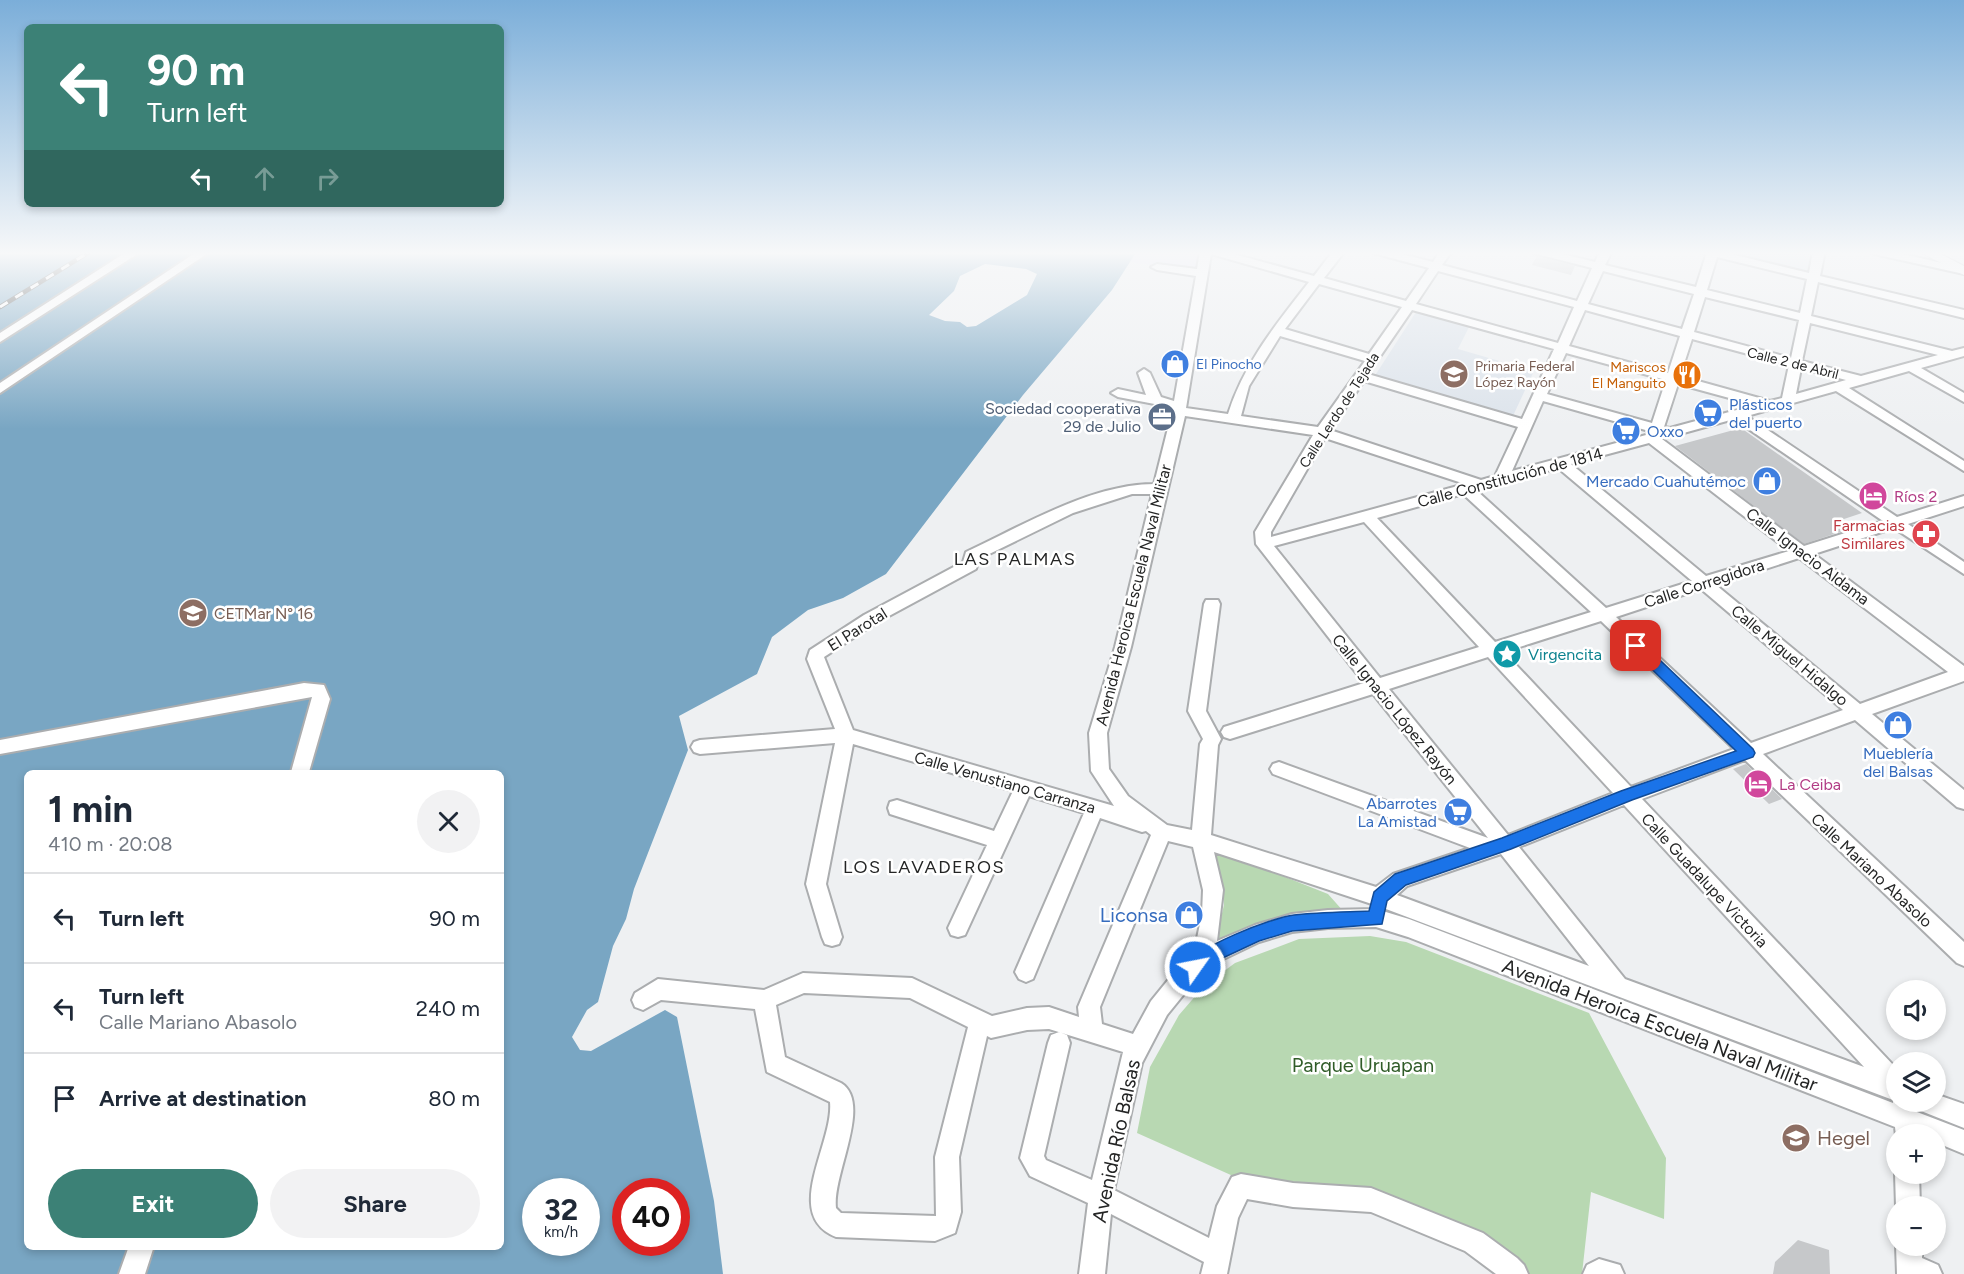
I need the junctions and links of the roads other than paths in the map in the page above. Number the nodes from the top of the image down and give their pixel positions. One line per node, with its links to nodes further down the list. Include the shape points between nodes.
1 (43, 310): 18 (street)
2 (104, 310): 27 (street)
3 (117, 310): 30 (street)
4 (1196, 310): 37 (street, Avenida Heroica Escuela Naval Militar)
5 (1293, 310): 16 (street)
6 (1404, 310): 21 (street, Calle Lerdo de Tejada)
7 (1428, 310): 19 (street)
8 (1579, 310): 19 (street)
9 (1597, 310): 17 (street, Calle 2 de Abril)
10 (1694, 310): 17 (street)
11 (1772, 310): 15 (street)
12 (1807, 310): 15 (street)
13 (1949, 310): 14 (street)
14 (1964, 314)
15 (1805, 319): 20 (street); 22 (street)
16 (1277, 332): 21 (street); 39 (street, via 1243,386)
17 (1687, 335): 22 (street, Calle 2 de Abril); 26 (street)
18 (0, 338)
19 (1562, 348): 26 (street); 32 (street)
20 (1959, 353): 23 (street, Calle Constitución de 1814)
21 (1373, 359): 25 (street, Calle Lerdo de Tejada)
22 (1795, 365): 28 (street, Calle 2 de Abril); 35 (street)
23 (1911, 367): 28 (street, Calle Constitución de 1814); 33 (street)
24 (1144, 373): 34 (street)
25 (1361, 376): 40 (street); 41 (street, Calle Lerdo de Tejada)
26 (1673, 378): 36 (street); 42 (street)
27 (0, 380)
28 (1861, 380): 29 (street, Calle Constitución de 1814)
29 (1839, 387): 35 (street, Calle Constitución de 1814); 45 (street)
30 (0, 389)
31 (1118, 393): 34 (street)
32 (1540, 396): 40 (street); 42 (street)
33 (1964, 398)
34 (1155, 400): 37 (street, via 1169,403)
35 (1788, 400): 36 (street, Calle Constitución de 1814)
36 (1770, 405): 38 (street, Calle Constitución de 1814)
37 (1179, 411): 39 (street); 48 (street, Avenida Heroica Escuela Naval Militar)
38 (1737, 415): 42 (street, Calle Constitución de 1814); 51 (street)
39 (1233, 419): 41 (street)
40 (1527, 425): 43 (street)
41 (1322, 432): 47 (street); 52 (street, Calle Lerdo de Tejada, via 1263,532)
42 (1654, 434): 44 (street, Calle Constitución de 1814); 53 (street, Calle Ignacio Aldama)
43 (1514, 452): 44 (street, via 1532,466); 46 (street)
44 (1555, 464): 46 (street, Calle Constitución de 1814); 55 (street, Calle Miguel Hidalgo)
45 (1964, 467)
46 (1501, 479): 47 (street, Calle Constitución de 1814)
47 (1474, 487): 50 (street, Calle Constitución de 1814); 57 (street, Calle Mariano Abasolo)
48 (1160, 489): 63 (street, El Parotal, via 1131,489 1035,525 971,556 971,565 870,619 816,654); 74 (street, Avenida Heroica Escuela Naval Militar, via 1123,647 1098,733 1100,771 1121,802)
49 (1964, 501): 51 (street, Calle Corregidora)
50 (1367, 516): 52 (street, Calle Constitución de 1814); 58 (street, Calle Guadalupe Victoria)
51 (1896, 523): 53 (street, Calle Corregidora); 54 (street)
52 (1264, 544): 60 (street, Calle Ignacio López Rayón)
53 (1803, 553): 55 (street, Calle Corregidora); 59 (street, Calle Ignacio Aldama)
54 (1964, 569)
55 (1705, 582): 57 (street, Calle Corregidora); 61 (street, Calle Miguel Hidalgo)
56 (1212, 604): 75 (street, via 1197,711 1212,739)
57 (1604, 615): 58 (street, Calle Corregidora); 66 (street, Calle Mariano Abasolo)
58 (1492, 650): 60 (street, Calle Corregidora); 70 (street, Calle Guadalupe Victoria)
59 (1963, 674): 61 (street)
60 (1376, 687): 62 (street, Calle Corregidora); 77 (street, Calle Ignacio López Rayón)
61 (1857, 712): 66 (street); 71 (street, Calle Miguel Hidalgo)
62 (1230, 732)
63 (846, 735): 65 (street); 69 (street, Calle Venustiano Carranza); 80 (street, via 816,884)
64 (0, 747): 68 (street, via 318,690 321,699)
65 (700, 747)
66 (1747, 753): 70 (street); 81 (street, Calle Mariano Abasolo)
67 (1279, 769): 77 (street)
68 (301, 770)
69 (1024, 787): 73 (street, Calle Venustiano Carranza); 76 (street)
70 (1627, 796): 77 (street); 91 (street, Calle Guadalupe Victoria)
71 (1964, 801)
72 (897, 808): 76 (street)
73 (1095, 808): 74 (street, Calle Venustiano Carranza); 83 (street)
74 (1162, 832): 75 (street, Avenida Heroica Escuela Naval Militar); 88 (street, via 1089,1007)
75 (1201, 840): 78 (street, Avenida Heroica Escuela Naval Militar); 82 (street, via 1213,890)
76 (1000, 841): 79 (street)
77 (1499, 846): 78 (street, via 1400,880); 84 (street, Calle Ignacio López Rayón)
78 (1378, 908): 82 (street, Avenida Río Balsas, via 1292,923 1255,934); 84 (street, Avenida Heroica Escuela Naval Militar); 95 (street, Avenida Heroica Escuela Naval Militar, via 1409,928)
79 (958, 928)
80 (832, 937)
81 (1964, 956)
82 (1204, 958): 90 (street, Avenida Río Balsas, via 1159,1008)
83 (1026, 972)
84 (1618, 985): 92 (street, Avenida Heroica Escuela Naval Militar)
85 (643, 1000): 86 (street, via 658,989)
86 (764, 1000): 87 (street, via 804,983 912,988); 87 (street, via 775,1064 841,1096 845,1111 822,1196 824,1213 836,1225 935,1230 946,1224 947,1157)
87 (981, 1021): 88 (street, via 991,1027 1049,1018)
88 (1092, 1030): 90 (street)
89 (1059, 1043): 97 (street, via 1032,1158 1038,1168)
90 (1137, 1046): 97 (street, Avenida Río Balsas)
91 (1886, 1074)
92 (1886, 1086)
93 (1946, 1109): 94 (street)
94 (1964, 1116)
95 (1906, 1118): 96 (street, Avenida Heroica Escuela Naval Militar)
96 (1964, 1142)
97 (1101, 1196): 99 (street); 101 (street, Avenida Río Balsas)
98 (140, 1250): 100 (street)
99 (1215, 1264): 102 (street, via 1226,1215 1241,1186 1293,1195 1371,1200 1474,1242)
100 (132, 1274)
101 (1092, 1274)
102 (1515, 1274)
103 (1596, 1274): 104 (street)
104 (1611, 1274)

